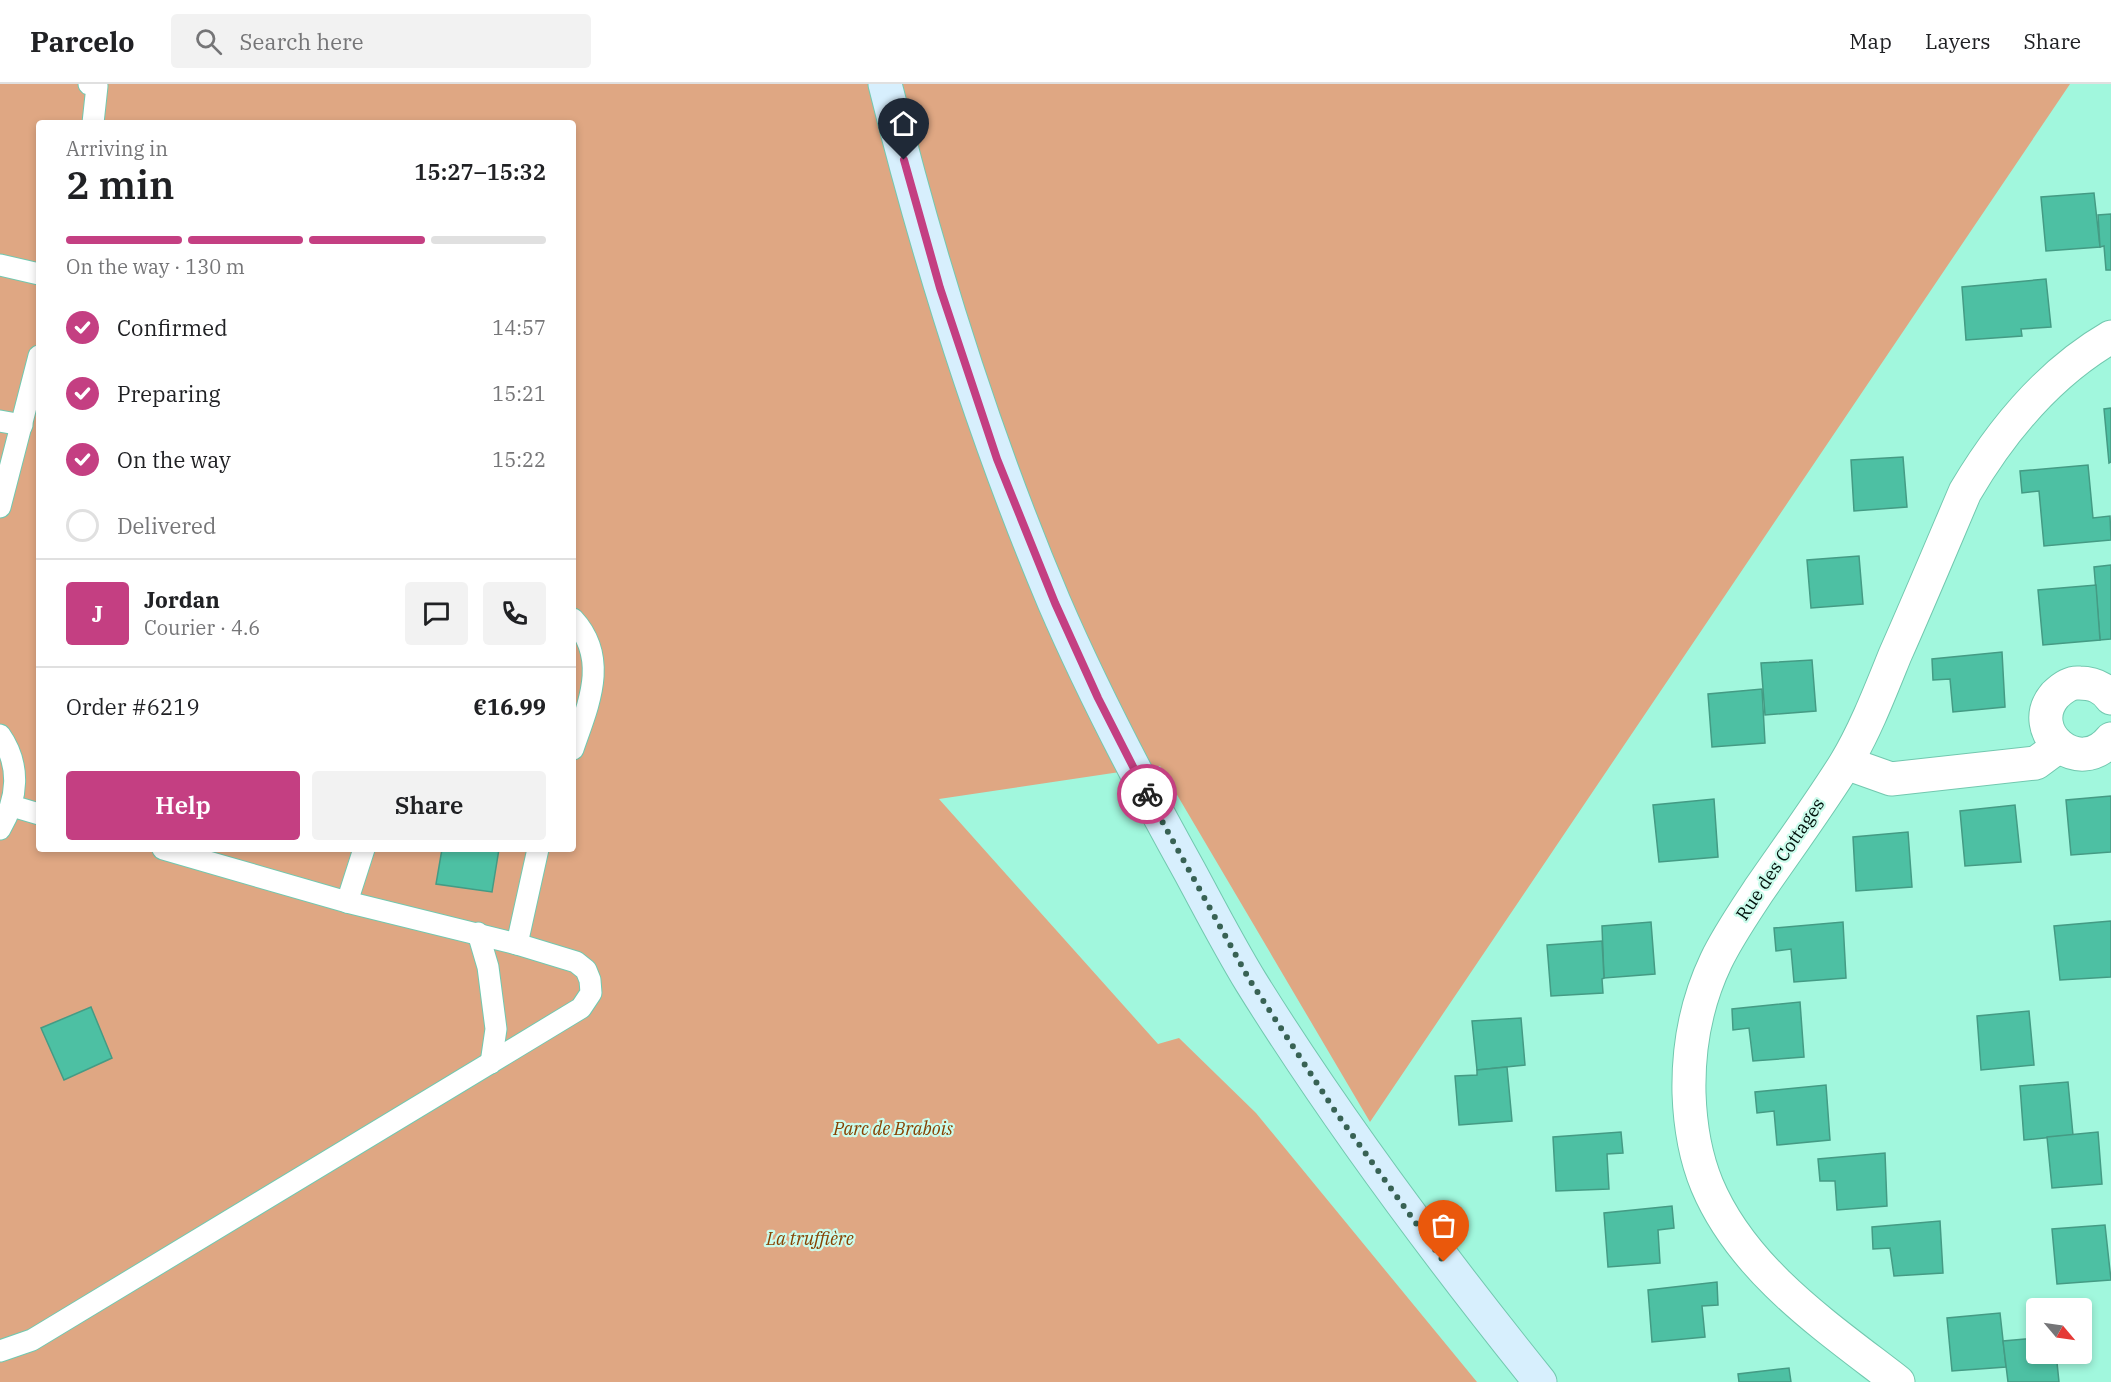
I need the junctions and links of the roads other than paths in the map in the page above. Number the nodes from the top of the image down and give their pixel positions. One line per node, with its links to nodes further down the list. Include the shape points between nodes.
1 (90, 84): 3 (lane, via 97,86)
2 (885, 84): 29 (main road, via 940,288 997,459 1055,603 1138,778 1249,979 1335,1111 1458,1280)
3 (93, 120)
4 (0, 265): 5 (lane)
5 (36, 273)
6 (2111, 337): 17 (street, Rue des Cottages, via 2049,383 2014,421 1977,471)
7 (36, 368): 9 (lane)
8 (0, 421): 9 (lane)
9 (22, 425): 10 (lane)
10 (0, 507)
11 (576, 622): 15 (lane, via 589,644 594,673 590,700)
12 (2111, 698): 16 (street, via 2091,683 2075,682 2060,689 2050,702 2046,717 2049,733)
13 (0, 735): 18 (lane, via 14,764)
14 (2111, 739): 16 (street, via 2104,748 2089,754 2073,754)
15 (576, 740)
16 (2059, 746): 17 (street, via 2036,763 1891,779)
17 (1846, 763): 30 (street, Rue des Cottages, via 1716,960 1693,1031 1688,1066 1690,1108 1696,1151 1707,1186 1746,1248 1814,1317)
18 (12, 806): 19 (lane); 20 (lane)
19 (36, 813)
20 (0, 829)
21 (177, 852): 24 (lane)
22 (363, 852): 24 (lane)
23 (537, 852): 26 (lane)
24 (346, 902): 25 (lane)
25 (478, 933): 26 (lane); 27 (lane, via 488,967 496,1029)
26 (517, 944): 27 (lane, via 576,962 586,970 591,993 581,1008)
27 (491, 1063): 28 (lane, via 32,1340)
28 (0, 1351)
29 (1540, 1382)
30 (1898, 1382)

